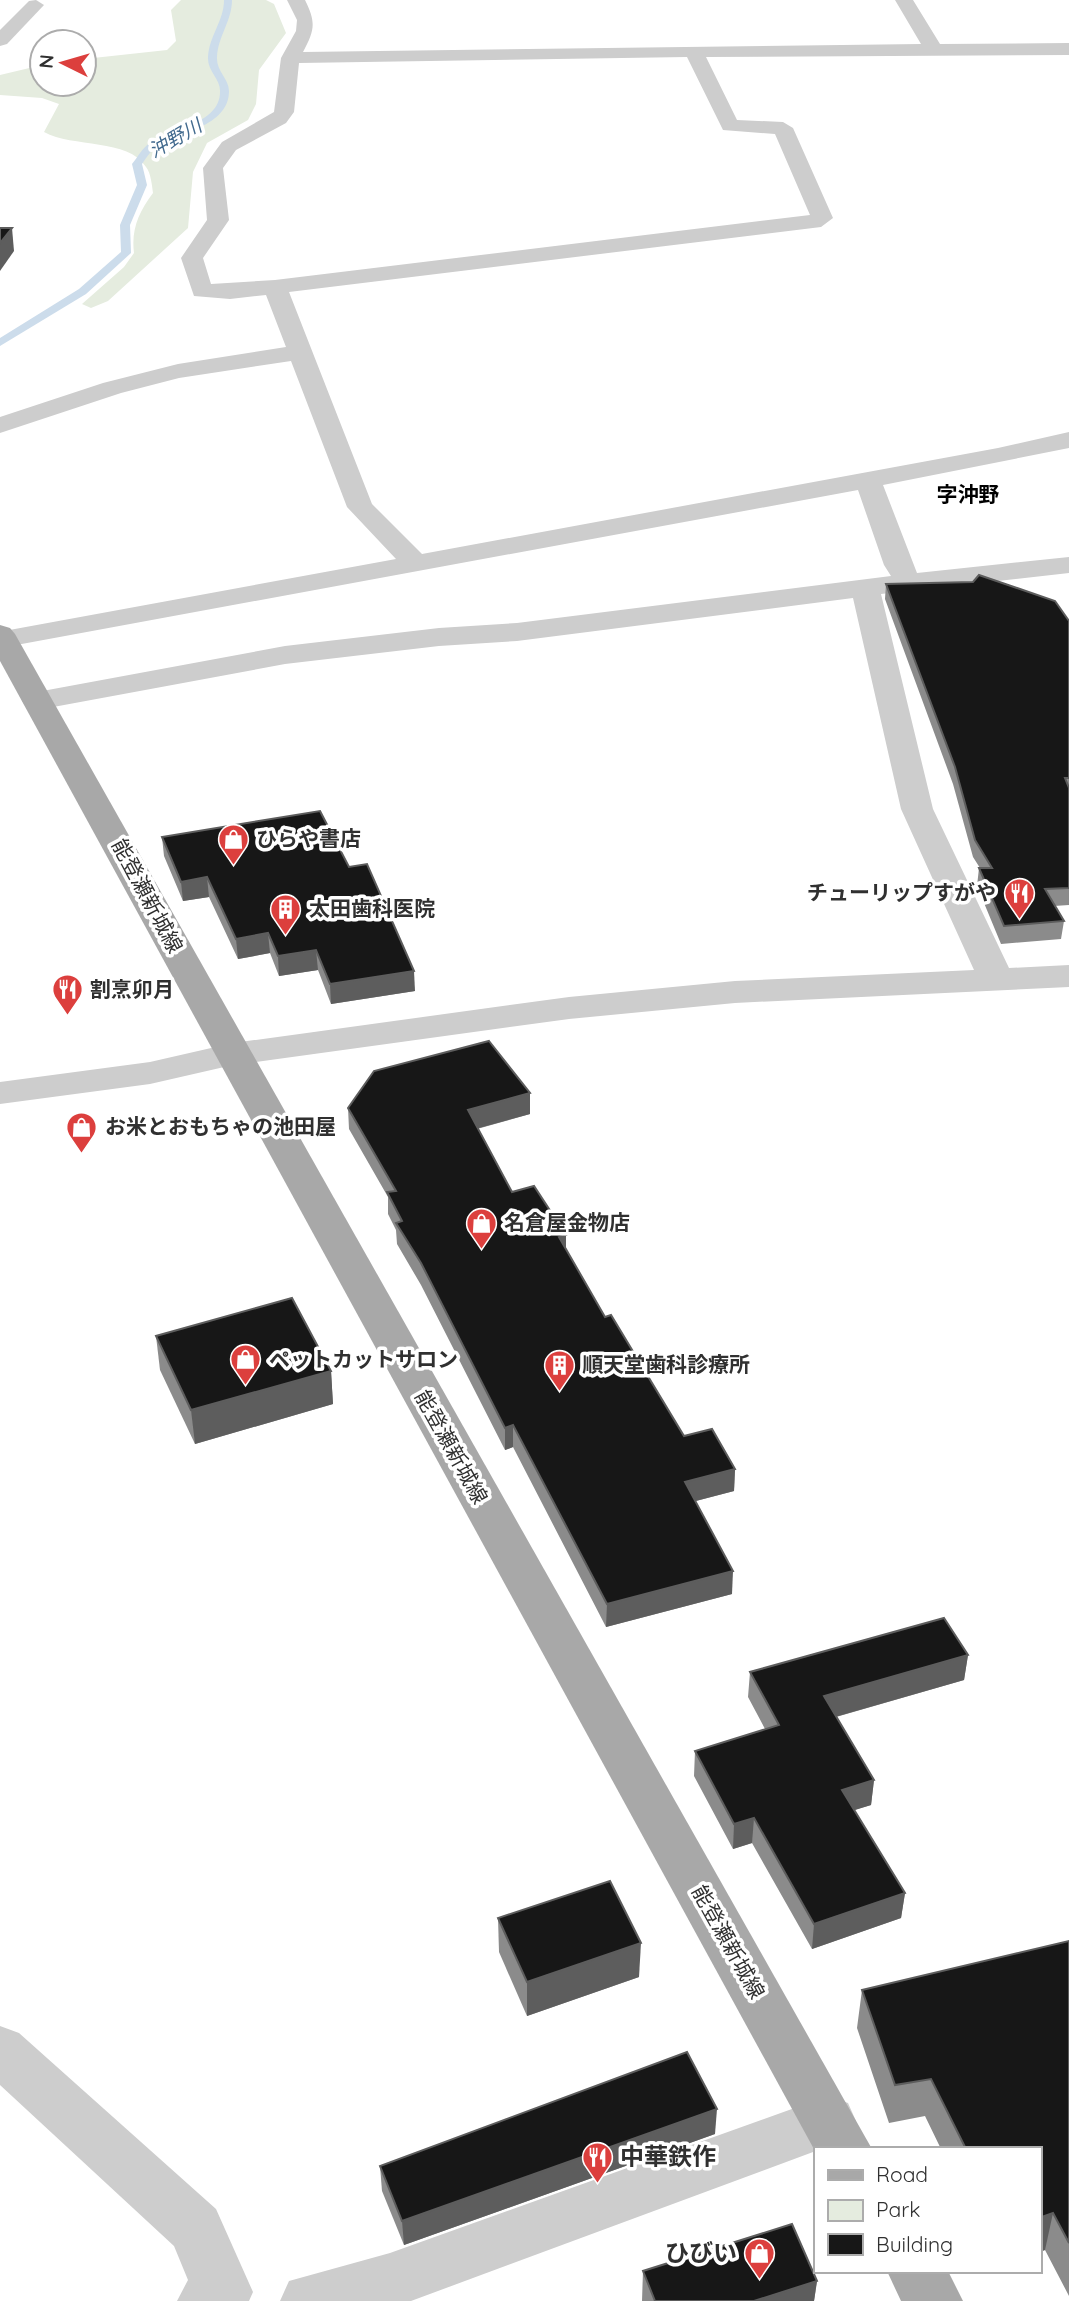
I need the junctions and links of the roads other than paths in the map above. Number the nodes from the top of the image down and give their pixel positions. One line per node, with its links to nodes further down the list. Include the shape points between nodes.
1 (296, 0): 8 (street, via 306,20 305,31)
2 (904, 0): 5 (street)
3 (35, 5): 4 (street)
4 (0, 40)
5 (933, 48): 6 (street); 7 (street)
6 (1069, 49)
7 (694, 51): 8 (street); 9 (street, via 730,126 783,128 822,218)
8 (290, 58): 9 (street, via 284,112 229,146 213,168 218,220 191,258 202,291)
9 (275, 287): 10 (street)
10 (301, 352): 11 (street, via 178,371); 14 (street, via 360,507)
11 (0, 425)
12 (1069, 440): 13 (street)
13 (869, 479): 14 (street); 16 (street, via 898,565)
14 (415, 563): 18 (street)
15 (1069, 565): 16 (street)
16 (909, 582): 17 (street)
17 (864, 588): 19 (street, via 544,629 285,655); 21 (street, via 917,809)
18 (2, 637): 19 (main road, 能登瀬新城線)
19 (37, 701): 22 (main road, 能登瀬新城線)
20 (1069, 976): 21 (street)
21 (997, 981): 22 (street, via 693,996 569,1008)
22 (233, 1054): 23 (street, via 150,1073); 25 (main road, 能登瀬新城線)
23 (0, 1093)
24 (0, 2050): 27 (street, via 197,2228)
25 (836, 2135): 28 (street, via 390,2281)
26 (917, 2273): 29 (main road)
27 (228, 2298)
28 (310, 2301)
29 (933, 2301)

